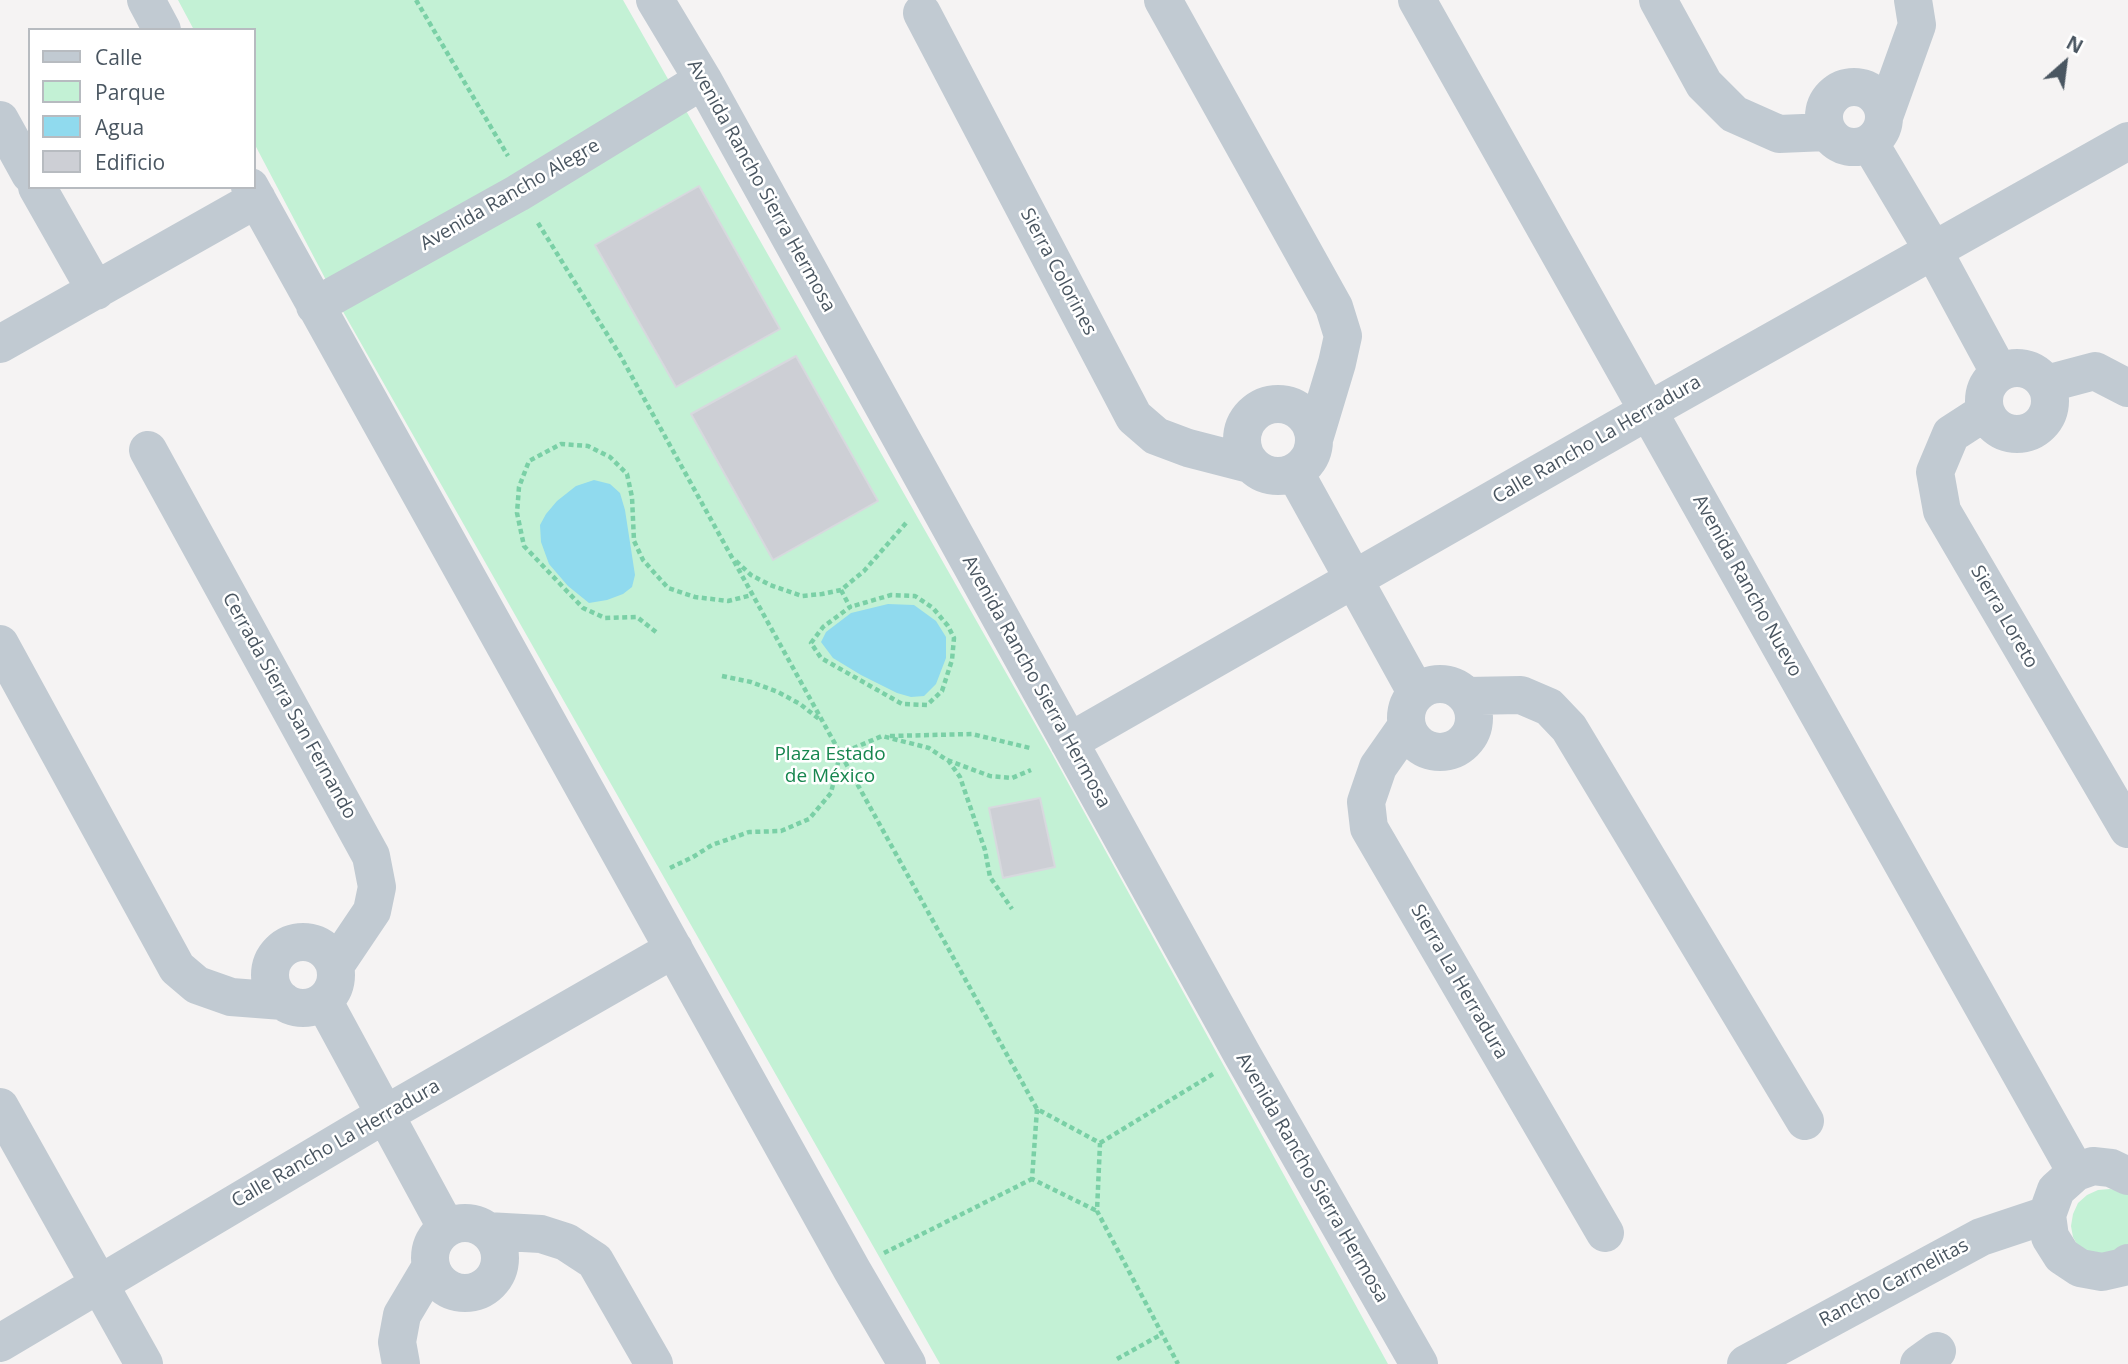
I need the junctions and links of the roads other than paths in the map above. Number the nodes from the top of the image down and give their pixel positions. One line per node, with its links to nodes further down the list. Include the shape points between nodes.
1 (146, 0): 8 (street)
2 (655, 0): 9 (street, Avenida Rancho Sierra Hermosa)
3 (1163, 0): 26 (street, via 1334,307 1343,336)
4 (1417, 0): 24 (street, Avenida Rancho Nuevo)
5 (1658, 0): 11 (street, via 1704,85 1734,114 1779,134)
6 (1913, 0): 10 (street, via 1917,25)
7 (922, 13): 28 (street, Sierra Colorines, via 1134,416 1156,436)
8 (161, 28)
9 (703, 80): 19 (street, Avenida Rancho Alegre, via 518,193); 34 (street, Avenida Rancho Sierra Hermosa)
10 (1878, 129): 11 (street, via 1855,149 1839,144); 11 (street, via 1881,102 1858,87 1845,88 1826,106); 17 (street)
11 (1827, 132)
12 (3, 134): 14 (street)
13 (2128, 141): 17 (street, Calle Rancho La Herradura)
14 (28, 171)
15 (38, 189): 18 (street)
16 (253, 193): 18 (street); 19 (street)
17 (1933, 250): 21 (street); 24 (street, Calle Rancho La Herradura)
18 (96, 291): 20 (street)
19 (315, 306): 36 (street)
20 (0, 344)
21 (1999, 372): 22 (street, via 2016,368 2034,372); 25 (street, via 1985,389)
22 (2046, 384): 23 (street, via 2095,371); 25 (street, via 2047,416 2037,428 2007,433 1993,425)
23 (2128, 388)
24 (1648, 411): 30 (street, Calle Rancho La Herradura); 43 (street, Avenida Rancho Nuevo)
25 (1985, 412): 35 (street, Sierra Loreto, via 1951,434 1935,472 1942,511)
26 (1315, 436): 28 (street, via 1300,410 1270,404 1247,421 1242,436 1243,451); 29 (street, via 1307,465)
27 (148, 450): 37 (street, Cerrada Sierra San Fernando, via 372,856 377,887 372,911)
28 (1251, 464): 29 (street, Sierra Colorines, via 1264,474)
29 (1295, 473): 30 (street)
30 (1354, 578): 33 (street); 34 (street, Calle Rancho La Herradura)
31 (0, 644): 38 (street, via 177,968 197,985 231,997)
32 (1468, 696): 33 (street, via 1452,685 1433,684); 33 (street, via 1475,712 1473,730 1463,744 1448,751 1431,751 1416,742); 42 (street, via 1521,695 1549,707 1569,727)
33 (1411, 710): 47 (street, Sierra La Herradura, via 1378,767 1366,802 1369,828)
34 (1069, 742): 57 (street, Avenida Rancho Sierra Hermosa)
35 (2128, 829)
36 (674, 949): 41 (street, Calle Rancho La Herradura); 56 (street)
37 (335, 966): 38 (street, via 327,952 314,943 284,947 273,958 270,974 273,989); 39 (street, via 335,985)
38 (283, 1001): 39 (street, via 303,1009)
39 (324, 1002): 41 (street)
40 (0, 1107): 50 (street)
41 (384, 1115): 45 (street); 50 (street, Calle Rancho La Herradura)
42 (1805, 1121)
43 (2111, 1167): 44 (street, via 2056,1189)
44 (2047, 1215): 49 (street, via 2050,1237 2062,1256 2080,1268 2102,1272); 52 (street, Rancho Carmelitas, via 1981,1237)
45 (446, 1227): 46 (street, via 468,1223); 48 (street, via 431,1245)
46 (487, 1231): 48 (street, via 497,1244 500,1260 496,1276 484,1288 469,1293 452,1291 438,1282); 55 (street, via 541,1234 566,1242 596,1261)
47 (1605, 1233)
48 (430, 1268): 54 (street, via 402,1315 397,1342)
49 (2127, 1268)
50 (99, 1283): 51 (street, Calle Rancho La Herradura); 53 (street)
51 (0, 1343)
52 (1788, 1354): 58 (street, Rancho Carmelitas)
53 (144, 1364)
54 (401, 1364)
55 (654, 1364)
56 (907, 1364)
57 (1419, 1364)
58 (1746, 1364)

